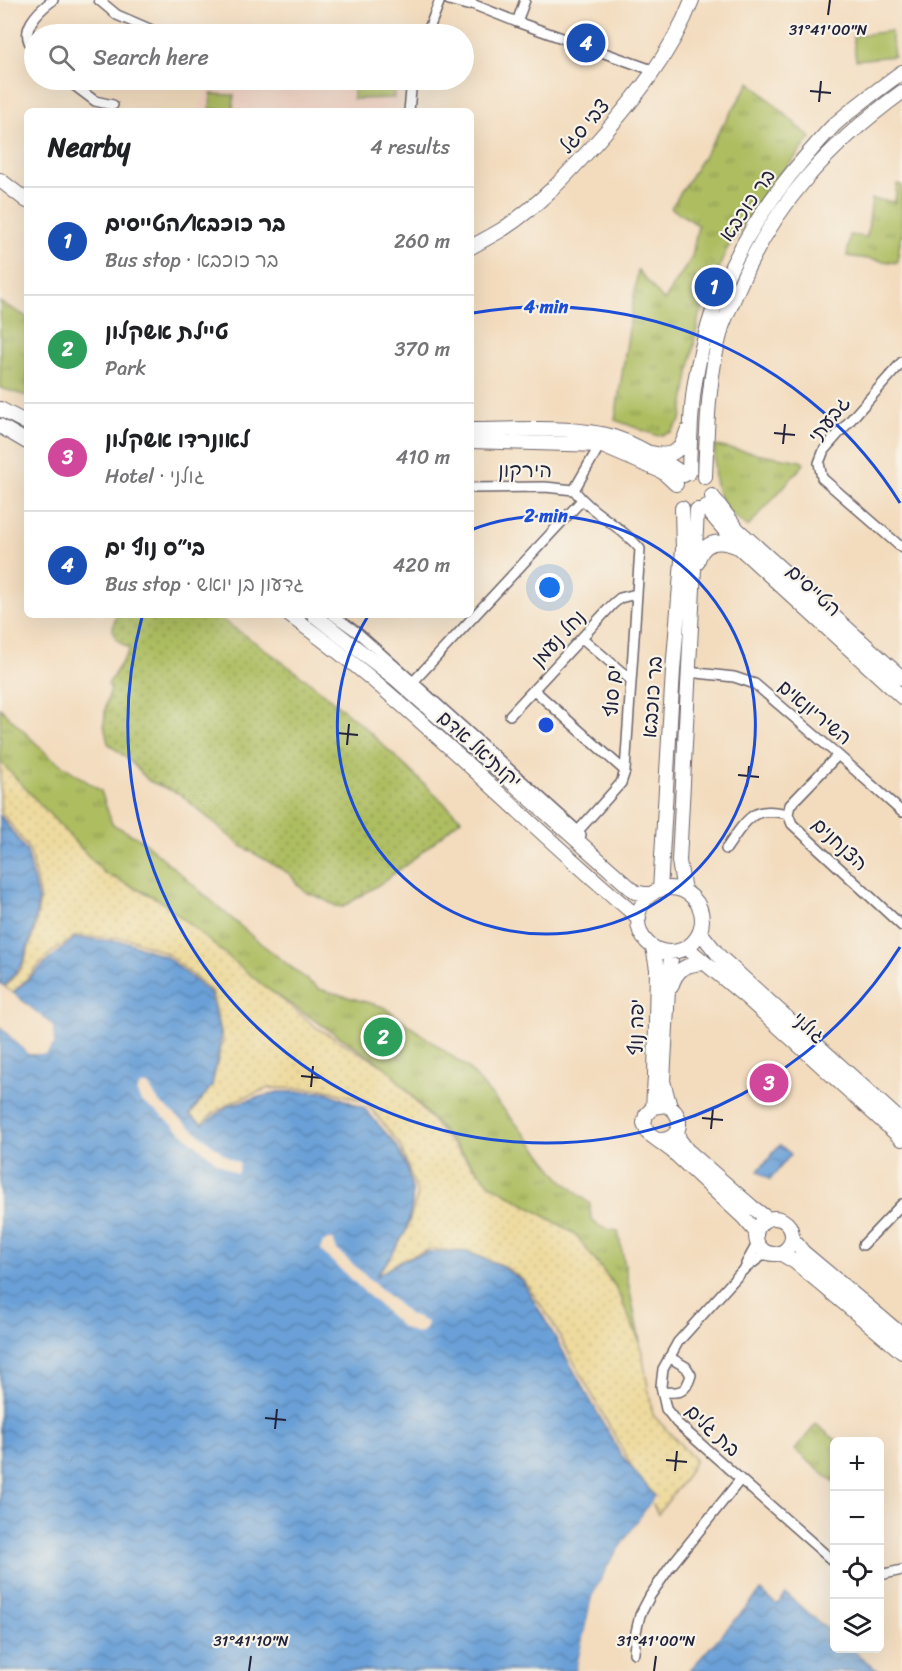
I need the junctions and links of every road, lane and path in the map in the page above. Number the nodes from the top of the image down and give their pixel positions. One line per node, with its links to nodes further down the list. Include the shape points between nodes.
1 (53, 0): 10 (street)
2 (99, 0): 11 (street, via 117,15)
3 (440, 0): 12 (street)
4 (449, 0): 8 (street)
5 (462, 0): 8 (street)
6 (525, 0): 9 (street)
7 (692, 0): 13 (main road, צבי סגל)
8 (481, 8): 9 (street)
9 (517, 22): 13 (street)
10 (30, 24)
11 (138, 24)
12 (431, 24)
13 (655, 70): 22 (main road, צבי סגל, via 573,169 529,209)
14 (902, 72): 24 (main road, בר כוכבא, via 833,126 772,197 748,234 709,323)
15 (80, 90): 18 (street, via 94,101)
16 (411, 90): 19 (street)
17 (902, 92): 34 (main road, בר כוכבא, via 840,141 808,174 761,240 722,327 710,382)
18 (113, 105)
19 (409, 108)
20 (0, 180): 21 (main road)
21 (24, 199)
22 (474, 245)
23 (902, 362): 42 (street, גבעתי, via 824,450 819,463 822,478)
24 (692, 408): 32 (main road, via 681,447 661,455); 33 (main road, בר כוכבא)
25 (0, 409): 26 (main road)
26 (24, 421)
27 (0, 426): 29 (main road)
28 (474, 430): 32 (main road, via 602,434)
29 (24, 440)
30 (474, 441): 31 (main road)
31 (600, 445): 33 (main road); 36 (street)
32 (642, 451): 33 (main road, via 669,464)
33 (683, 477): 34 (main road, via 698,473); 39 (main road, via 674,496)
34 (705, 477): 38 (main road, via 712,487)
35 (474, 488): 36 (street, הירקון)
36 (574, 490): 37 (street, הירקון)
37 (582, 500): 40 (street, הירקון); 45 (street)
38 (705, 504): 39 (main road, via 690,511); 41 (main road, הטייסים); 43 (main road, בר כוכבא); 52 (main road, הטייסים)
39 (682, 507): 66 (main road, בר כוכבא, via 683,549)
40 (632, 540): 44 (street, ים סוף, via 640,549)
41 (740, 548): 43 (main road, via 719,541 705,547); 56 (main road, הטייסים)
42 (902, 548)
43 (693, 582): 51 (main road, בר כוכבא)
44 (636, 594): 50 (street, נחל נעמן, via 621,598); 53 (street, ים סוף)
45 (474, 616)
46 (293, 618): 67 (main road, יקותיאל אדם, via 410,712)
47 (318, 618): 64 (main road, יקותיאל אדם, via 396,679)
48 (337, 618): 54 (street)
49 (472, 618): 54 (street)
50 (582, 638): 53 (street); 55 (street, נחל נעמן)
51 (688, 672): 58 (street, השיריונאים, via 734,677 755,684); 65 (main road, בר כוכבא, via 679,861)
52 (902, 678)
53 (631, 680): 59 (street, ים סוף)
54 (413, 682): 62 (street)
55 (534, 690): 57 (street, נחל נעמן); 59 (street)
56 (902, 697)
57 (510, 715)
58 (838, 755): 60 (street, השיריונאים); 61 (street, הצנחנים, via 790,805)
59 (625, 771): 62 (street, ים סוף, via 621,783)
60 (902, 812)
61 (788, 814): 63 (street, via 758,813); 68 (street, הצנחנים, via 792,824)
62 (578, 831): 64 (street)
63 (726, 849)
64 (595, 857): 66 (main road, יקותיאל אדם, via 635,892)
65 (684, 891): 66 (main road, via 670,888); 69 (main road, via 700,908)
66 (656, 892): 67 (main road, via 642,905)
67 (639, 918): 70 (main road, via 643,937)
68 (902, 926)
69 (700, 932): 71 (main road); 77 (main road, גולני, via 720,957)
70 (653, 947): 72 (main road); 75 (main road, יפה נוף, via 657,969)
71 (687, 948): 72 (main road); 73 (main road, גולני)
72 (672, 952): 74 (main road, יפה נוף)
73 (705, 963): 74 (main road, via 678,972); 79 (main road, גולני)
74 (667, 1003): 76 (main road, יפה נוף, via 663,1081)
75 (653, 1107): 76 (main road); 80 (main road, via 644,1124)
76 (670, 1107): 78 (main road, via 678,1115)
77 (902, 1122)
78 (677, 1131): 80 (main road); 82 (main road, via 687,1150)
79 (902, 1139)
80 (658, 1140): 85 (main road, via 744,1218)
81 (902, 1204): 84 (street)
82 (768, 1219): 83 (main road, via 785,1222); 85 (main road, via 762,1222)
83 (792, 1238): 85 (main road, via 788,1247); 86 (main road)
84 (863, 1245)
85 (765, 1246): 87 (main road, via 795,1262); 88 (street, via 678,1342)
86 (902, 1335)
87 (902, 1352)
88 (669, 1358): 89 (street, via 663,1369); 89 (street, via 686,1367 691,1375 682,1390)
89 (662, 1392): 90 (street, בת גלים, via 666,1409 677,1424)
90 (740, 1480): 91 (street, בת גלים); 94 (street, via 650,1596 640,1616)
91 (830, 1559)
92 (902, 1570): 93 (street)
93 (884, 1574)
94 (634, 1653)

